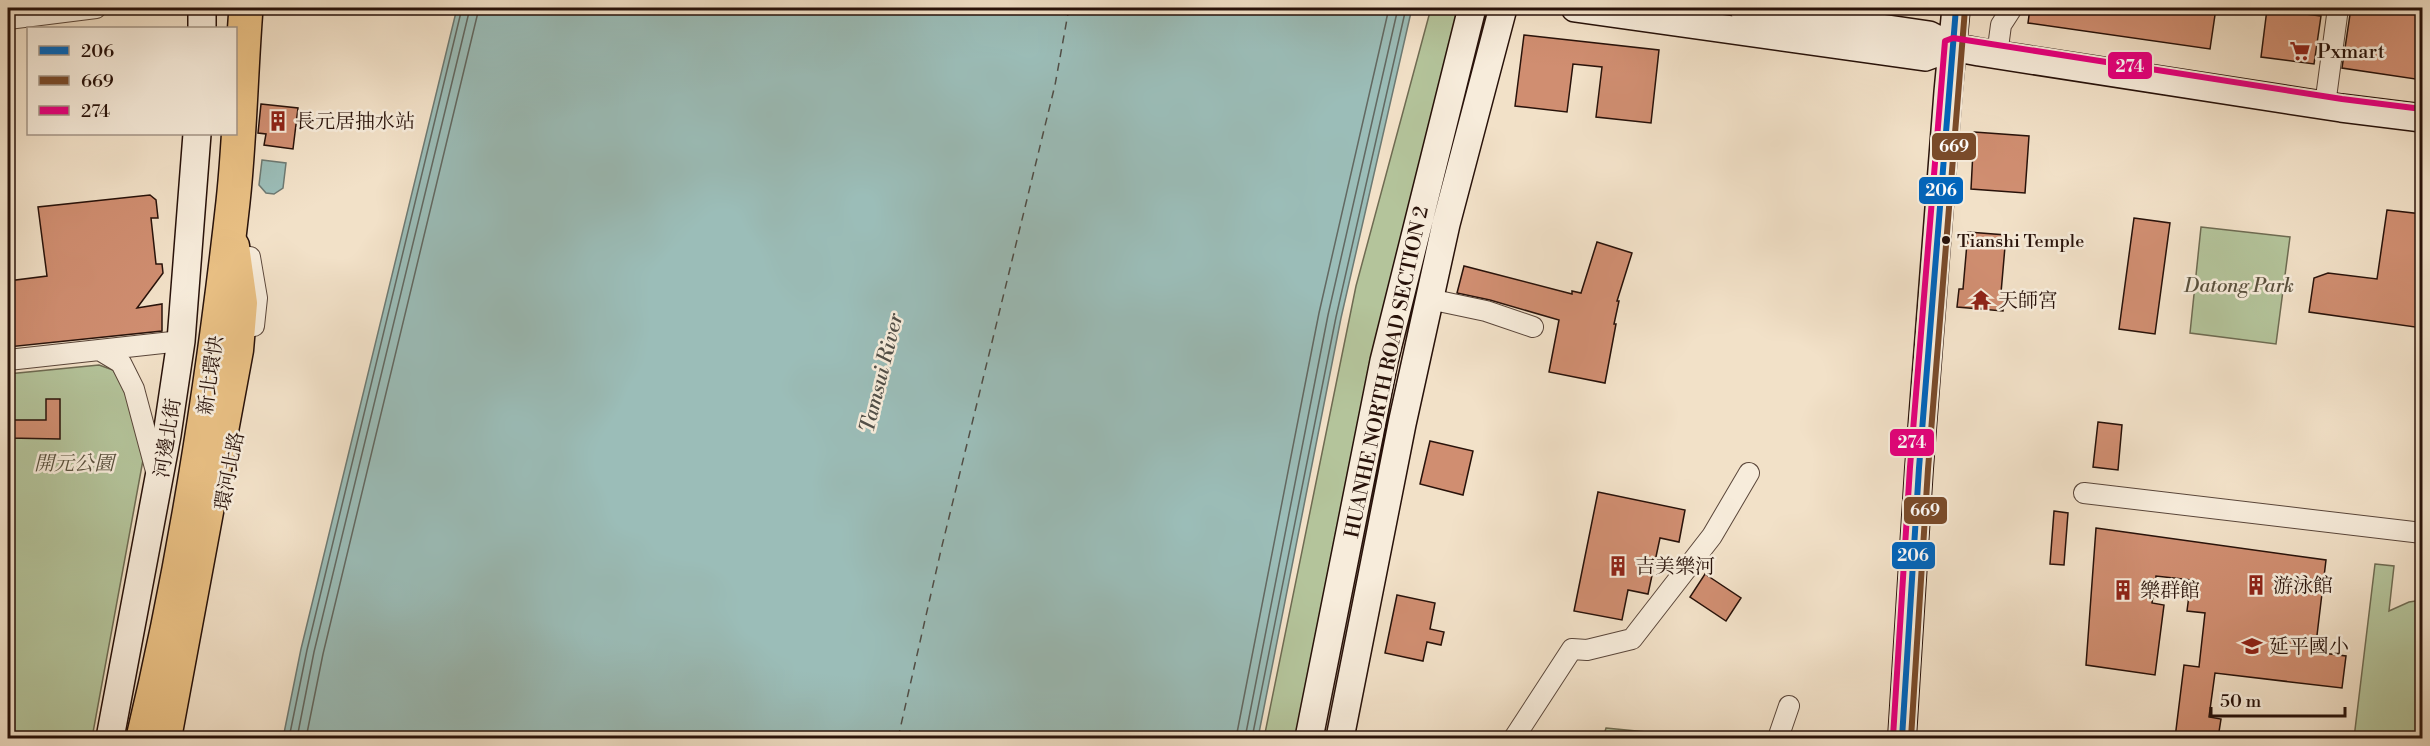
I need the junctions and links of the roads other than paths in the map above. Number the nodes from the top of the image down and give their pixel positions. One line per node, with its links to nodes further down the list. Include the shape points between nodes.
1 (96, 8): 14 (street)
2 (202, 8): 15 (street)
3 (226, 8): 16 (highway)
4 (246, 8): 37 (highway, 新北環快, via 233,200 216,329 195,477)
5 (250, 8): 23 (street, 環河北路)
6 (1472, 8): 41 (street, HUANHE NORTH ROAD SECTION 2, via 1384,361)
7 (1503, 8): 25 (street, HUANHE NORTH ROAD SECTION 2)
8 (1575, 8): 17 (street, via 1925,57)
9 (1743, 8): 10 (street)
10 (1748, 8): 17 (street, via 1929,35)
11 (1956, 8): 17 (street)
12 (2012, 8): 18 (street, via 2001,25)
13 (2338, 8): 19 (street)
14 (8, 19)
15 (202, 27)
16 (225, 27)
17 (1952, 47): 18 (street); 45 (street)
18 (1997, 55): 19 (street)
19 (2325, 105): 20 (street)
20 (2422, 118)
21 (197, 135): 27 (street, 河邊北街)
22 (217, 135): 36 (highway, via 172,475 147,628)
23 (239, 203): 24 (street, 環河北路); 40 (street, 環河北路, via 257,298 252,352)
24 (234, 246): 38 (street, 環河北路, via 224,351 194,542); 39 (main road, via 242,303 238,350)
25 (1429, 299): 26 (street); 42 (street, HUANHE NORTH ROAD SECTION 2)
26 (1533, 327)
27 (181, 341): 28 (street); 31 (street, 河邊北街)
28 (101, 351): 29 (street); 31 (street, via 121,363 134,389)
29 (8, 360)
30 (1749, 473): 43 (street, via 1712,536 1632,639 1587,650 1572,649)
31 (160, 485): 35 (street, 河邊北街)
32 (2084, 492): 33 (street)
33 (2422, 533)
34 (1789, 706): 44 (street)
35 (110, 738)
36 (122, 738)
37 (143, 738)
38 (152, 738)
39 (166, 738)
40 (178, 738)
41 (1309, 738)
42 (1340, 738)
43 (1514, 738)
44 (1778, 738)
45 (1902, 738)

